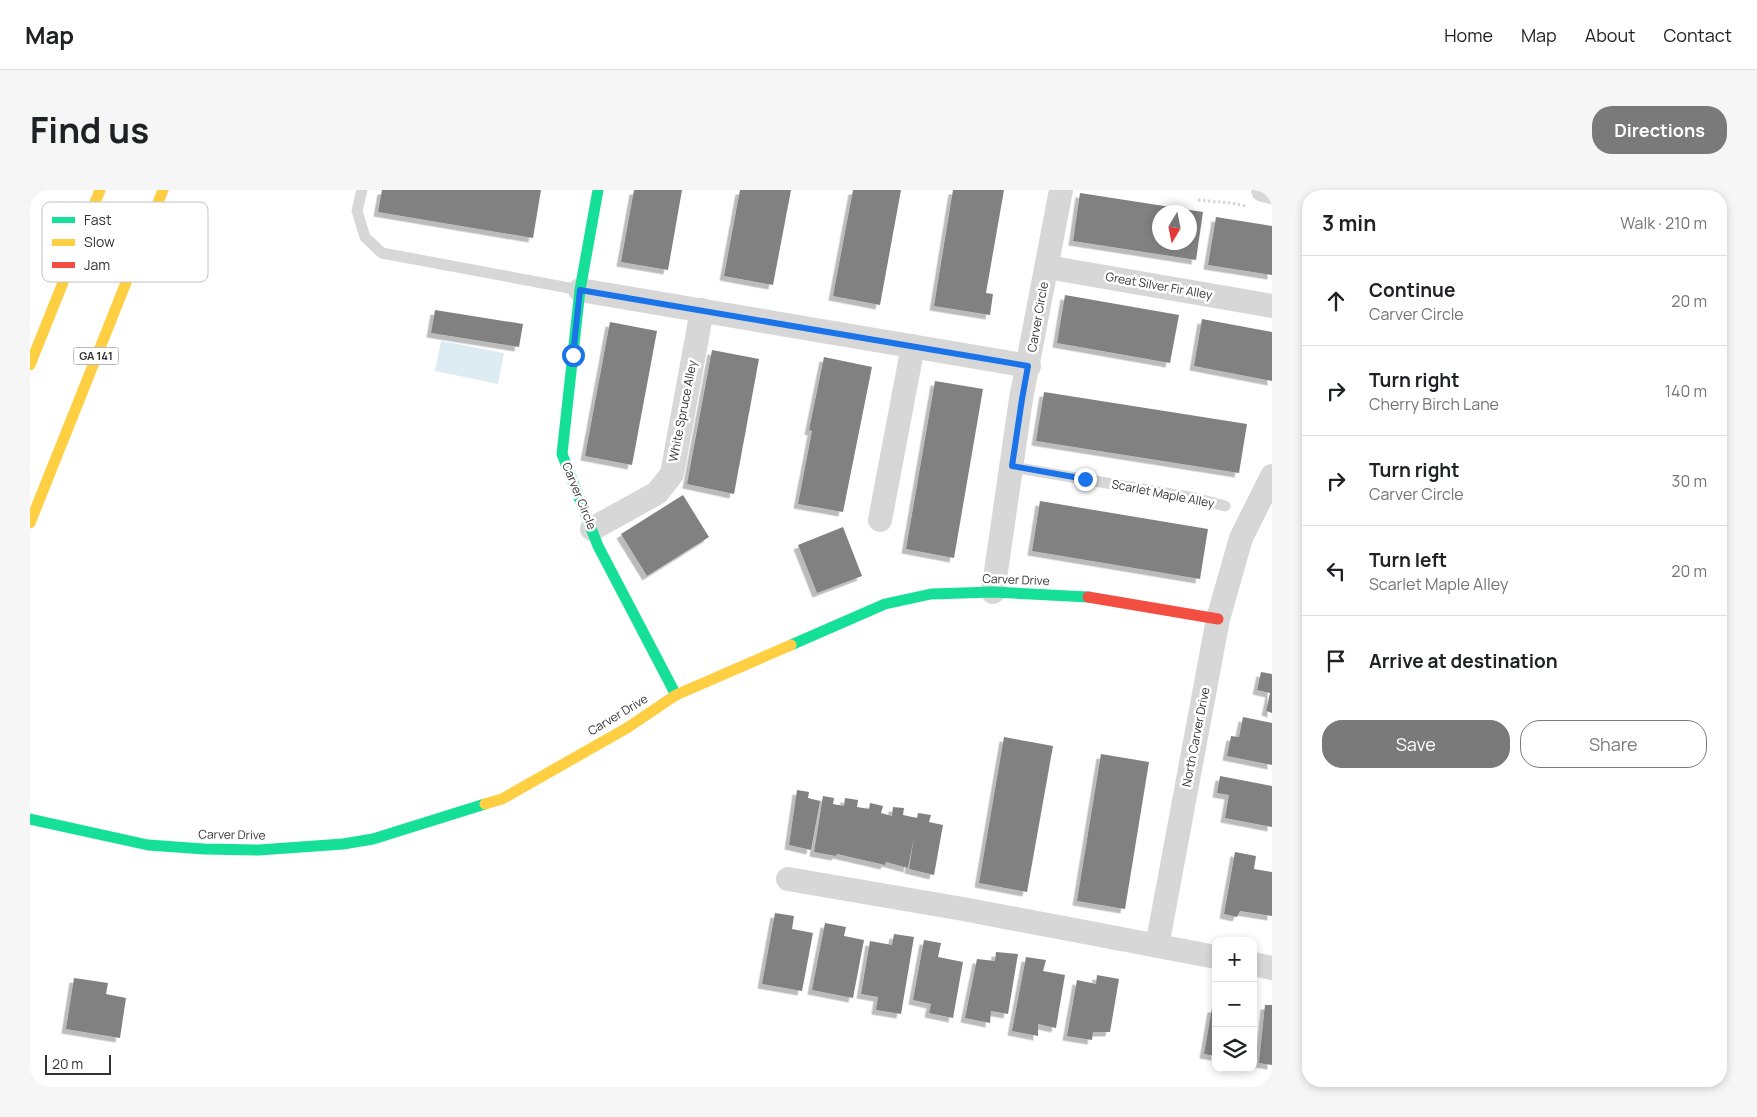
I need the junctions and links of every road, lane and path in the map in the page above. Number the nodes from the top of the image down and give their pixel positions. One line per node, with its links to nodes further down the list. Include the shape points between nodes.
1 (100, 190): 8 (main road)
2 (163, 190): 9 (main road, GA 141)
3 (362, 190): 13 (lane, via 357,211 365,237 382,253)
4 (598, 190): 13 (main road, Carver Circle)
5 (1061, 190): 10 (street, Carver Circle)
6 (1263, 197): 7 (path, via 1230,203)
7 (1198, 200)
8 (95, 202)
9 (158, 202)
10 (1047, 267): 14 (street, Great Silver Fir Alley); 18 (street, Carver Circle)
11 (63, 282): 17 (main road)
12 (126, 282): 23 (main road, GA 141)
13 (580, 290): 15 (street); 24 (main road, Carver Circle, via 562,454)
14 (1272, 306)
15 (702, 310): 16 (street); 24 (street, White Spruce Alley, via 672,474 657,494)
16 (913, 346): 18 (street); 22 (street)
17 (30, 366)
18 (1028, 366): 19 (street, Carver Circle)
19 (1012, 466): 21 (lane, Scarlet Maple Alley); 25 (street, Carver Circle)
20 (1272, 476): 26 (street, North Carver Drive, via 1241,538)
21 (1225, 506)
22 (880, 520)
23 (30, 523)
24 (592, 529): 27 (main road, Carver Circle)
25 (993, 592): 26 (main road, Carver Drive, via 1098,598); 27 (main road, Carver Drive, via 930,594 885,604)
26 (1218, 619): 30 (street, North Carver Drive)
27 (676, 696): 28 (main road, Carver Drive, via 627,728 502,799 373,839 306,848 204,849 148,844)
28 (30, 819)
29 (788, 879): 30 (street)
30 (1157, 946): 31 (street)
31 (1212, 956)
32 (1257, 965): 33 (street)
33 (1272, 968)

